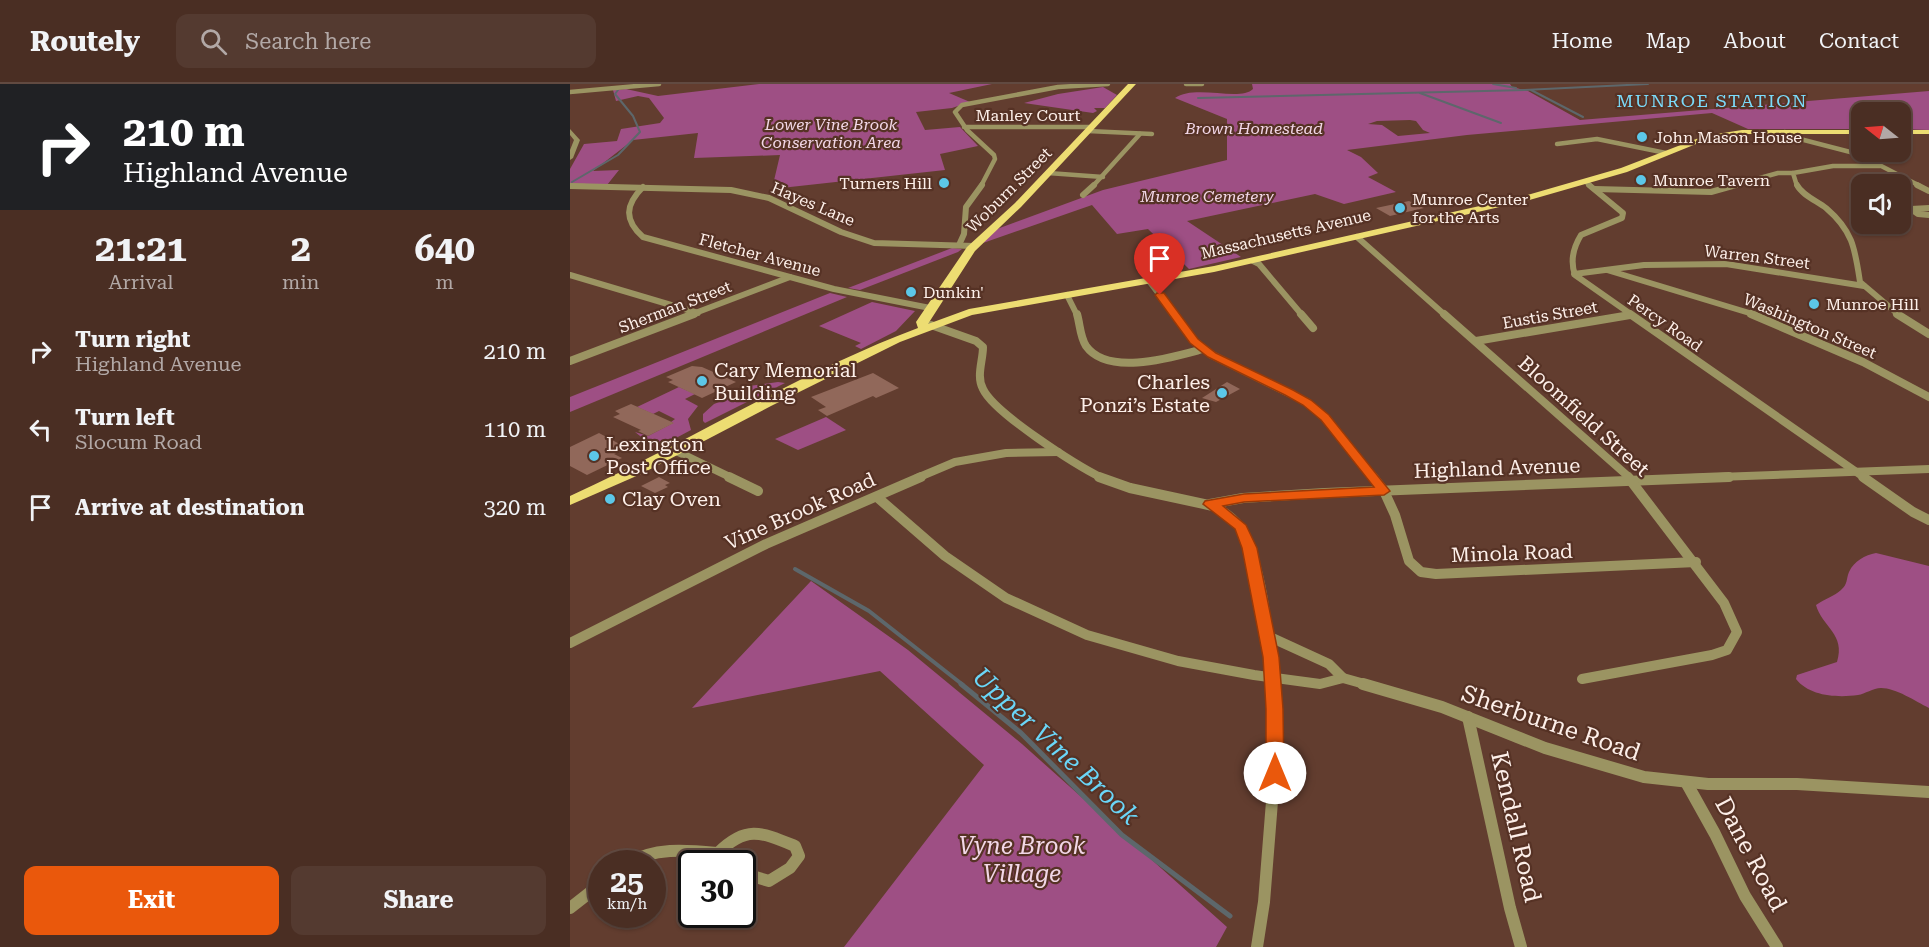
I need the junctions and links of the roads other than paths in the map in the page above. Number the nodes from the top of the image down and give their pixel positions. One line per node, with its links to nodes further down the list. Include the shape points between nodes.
1 (659, 84): 6 (street)
2 (1108, 84): 7 (street, via 1058,87 970,102 955,112)
3 (1132, 84): 8 (main road, Woburn Street)
4 (1186, 84): 5 (street)
5 (1202, 84)
6 (570, 92)
7 (964, 128): 8 (street, Manley Court); 32 (street, via 995,159 966,207)
8 (1089, 129): 14 (street, Manley Court); 20 (main road, Woburn Street)
9 (570, 131): 18 (street, via 577,140)
10 (1785, 132): 11 (main road, Massachusetts Avenue); 17 (main road, Massachusetts Avenue, via 1715,136); 19 (street, via 1810,143 1846,149)
11 (1851, 132)
12 (1911, 132): 13 (main road)
13 (1929, 132)
14 (1140, 134): 15 (street, Manley Court); 22 (street)
15 (1152, 134)
16 (1557, 144): 17 (street, via 1598,140)
17 (1666, 153): 23 (main road, Massachusetts Avenue)
18 (570, 158)
19 (1880, 166): 21 (street, via 1833,166); 27 (street)
20 (1048, 173): 22 (street); 33 (main road, Woburn Street)
21 (1793, 173): 26 (street, via 1778,173 1711,192); 40 (street, via 1798,188 1827,209 1850,236)
22 (1104, 177): 28 (street)
23 (1586, 182): 26 (street); 31 (main road, Massachusetts Avenue)
24 (570, 186): 25 (street, Hayes Lane)
25 (644, 187): 32 (street, Hayes Lane, via 716,189 769,198 874,243); 38 (street, Fletcher Avenue, via 628,208 627,216 629,224 643,237)
26 (1595, 189): 36 (street, via 1623,213 1622,218 1581,235 1572,258)
27 (1929, 191)
28 (1083, 195)
29 (1929, 208): 30 (street, via 1911,209)
30 (1929, 215)
31 (1357, 237): 34 (main road, Massachusetts Avenue); 49 (street, Bloomfield Street)
32 (959, 245): 33 (street, Hayes Lane)
33 (974, 246): 42 (main road, Woburn Street)
34 (1253, 261): 39 (main road, Massachusetts Avenue); 47 (street)
35 (1607, 270): 36 (street, Warren Street); 40 (street, Warren Street, via 1644,265 1726,264); 52 (street, Washington Street, via 1762,317 1863,362)
36 (1574, 274): 45 (street, Percy Road)
37 (570, 275): 44 (street)
38 (790, 277): 42 (street, Fletcher Avenue); 44 (street, Sherman Street)
39 (1149, 281): 41 (main road, Massachusetts Avenue); 50 (street, Minola Road)
40 (1864, 286): 48 (street, via 1894,312)
41 (1067, 295): 43 (main road, Massachusetts Avenue); 50 (street, via 1093,353 1118,361 1143,362)
42 (930, 308): 43 (main road); 46 (main road, Woburn Street, via 922,322)
43 (969, 312): 46 (main road, Massachusetts Avenue)
44 (698, 313): 51 (street, Sherman Street)
45 (1630, 315): 49 (street, Eustis Street); 56 (street, Percy Road)
46 (928, 327): 53 (main road, Massachusetts Avenue, via 766,403); 54 (street, via 983,347 980,387)
47 (1313, 328)
48 (1929, 334)
49 (1476, 341): 57 (street, Bloomfield Street)
50 (1203, 349): 59 (street, Minola Road, via 1307,402 1325,418)
51 (570, 361)
52 (1929, 397)
53 (676, 451): 58 (street); 61 (main road, Massachusetts Avenue)
54 (1058, 452): 60 (street, Vine Brook Road, via 967,459); 62 (street, via 1115,484)
55 (1929, 469): 56 (street, Highland Avenue)
56 (1856, 471): 57 (street, Highland Avenue); 63 (street, Percy Road)
57 (1633, 481): 59 (street, Highland Avenue); 64 (street, Bloomfield Street)
58 (758, 491)
59 (1384, 491): 62 (street, Highland Avenue, via 1244,498); 64 (street, Minola Road, via 1409,561 1421,572)
60 (877, 496): 66 (street, Vine Brook Road, via 745,554); 67 (street, Sherburne Road, via 968,573 1048,619 1093,637 1167,658)
61 (570, 501)
62 (1210, 504): 65 (street, via 1244,533)
63 (1929, 520)
64 (1696, 562): 69 (street, Bloomfield Street, via 1731,614 1737,633 1727,650)
65 (1268, 636): 67 (street); 68 (street, Sherburne Road, via 1329,664)
66 (570, 643)
67 (1273, 677): 68 (street, Sherburne Road, via 1320,684); 77 (street, via 1275,794)
68 (1343, 678): 70 (street, Sherburne Road)
69 (1582, 679)
70 (1468, 717): 71 (street, Sherburne Road, via 1545,748 1612,769); 78 (street, Kendall Road)
71 (1686, 782): 72 (street, Sherburne Road); 79 (street, Dane Road, via 1745,896)
72 (1929, 792)
73 (728, 850): 74 (street, via 740,833 757,832 795,846 799,856 790,868 769,881)
74 (756, 877)
75 (588, 894): 76 (street)
76 (570, 908)
77 (1257, 947)
78 (1521, 947)
79 (1777, 947)

